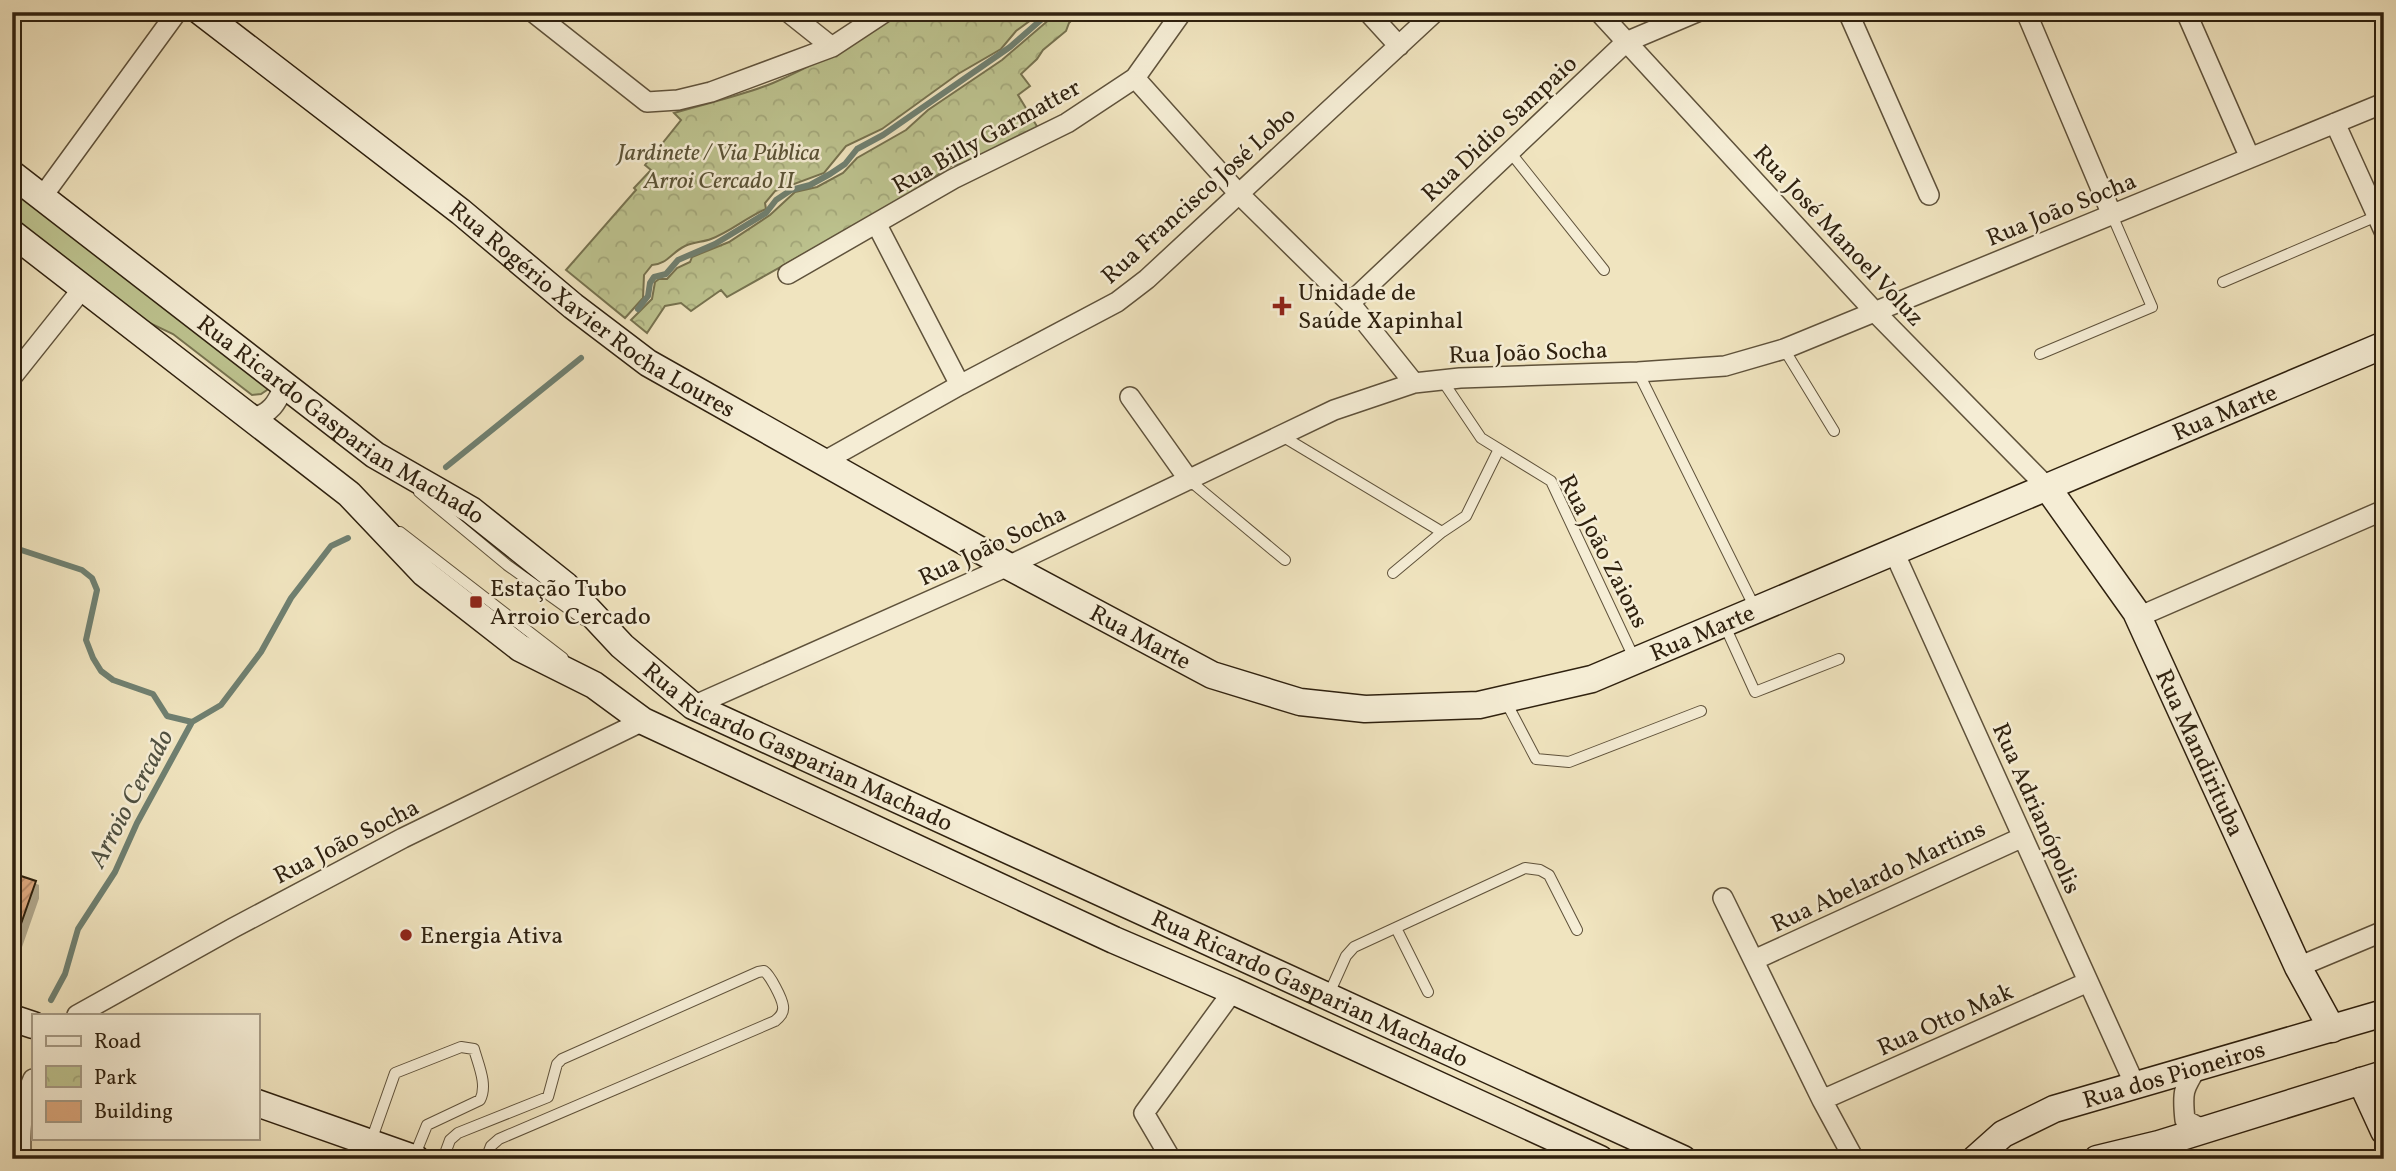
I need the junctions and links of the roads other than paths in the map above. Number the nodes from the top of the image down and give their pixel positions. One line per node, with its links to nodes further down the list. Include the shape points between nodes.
1 (177, 12): 25 (street)
2 (201, 12): 50 (street, Rua Rogério Xavier Rocha Loures, via 648,363)
3 (533, 12): 16 (street, via 647,102 711,92)
4 (788, 12): 16 (street)
5 (885, 12): 16 (street)
6 (1182, 12): 17 (street, Rua Billy Garmatter)
7 (1368, 12): 15 (street)
8 (1436, 12): 15 (street, Rua Francisco José Lobo)
9 (1599, 12): 14 (street, Rua José Manoel Voluz)
10 (1697, 12): 14 (street, Rua Didio Sampaio)
11 (1848, 12): 24 (street)
12 (2026, 12): 26 (street)
13 (2186, 12): 21 (street)
14 (1626, 42): 20 (street, Rua Didio Sampaio); 35 (street, Rua José Manoel Voluz)
15 (1399, 46): 23 (street, Rua Francisco José Lobo)
16 (832, 47)
17 (1135, 78): 23 (street); 28 (street, Rua Billy Garmatter, via 1067,123 953,179)
18 (2384, 103): 19 (street, Rua João Socha)
19 (2335, 123): 21 (street, Rua João Socha); 27 (street)
20 (1510, 152): 30 (lane); 34 (street, Rua Didio Sampaio)
21 (2250, 158): 26 (street, Rua João Socha)
22 (12, 174): 25 (street, Rua Ricardo Gasparian Machado)
23 (1239, 194): 34 (street); 44 (street, Rua Francisco José Lobo, via 1117,302)
24 (1929, 195)
25 (42, 197): 43 (street, Rua Ricardo Gasparian Machado)
26 (2112, 215): 35 (street, Rua João Socha); 38 (lane, via 2152,307)
27 (2380, 223): 32 (lane)
28 (877, 225): 31 (street, Rua Billy Garmatter); 44 (street)
29 (12, 233): 33 (street, Rua Ricardo Gasparian Machado)
30 (1604, 270)
31 (788, 274)
32 (2223, 282)
33 (83, 288): 40 (street); 46 (street, Rua Ricardo Gasparian Machado)
34 (1350, 303): 42 (street)
35 (1875, 312): 37 (street, Rua João Socha); 52 (street, Rua José Manoel Voluz)
36 (2384, 345): 52 (street, Rua Marte)
37 (1784, 349): 39 (street, Rua João Socha, via 1726,366); 47 (lane)
38 (2040, 354)
39 (1638, 372): 41 (street, Rua João Socha); 59 (lane)
40 (12, 377)
41 (1442, 380): 42 (street, Rua João Socha); 49 (lane, Rua João Zaions, via 1481,438)
42 (1414, 383): 48 (street, Rua João Socha, via 1334,410)
43 (285, 385): 46 (street, via 271,410); 65 (street, Rua Ricardo Gasparian Machado, via 375,454 471,510 565,584 622,646)
44 (960, 385): 50 (street, Rua Francisco José Lobo)
45 (1130, 397): 51 (street)
46 (251, 418): 67 (street, Rua Ricardo Gasparian Machado, via 349,494 424,573 520,648 594,685)
47 (1834, 431)
48 (1282, 436): 51 (street, Rua João Socha); 54 (lane)
49 (1499, 449): 54 (lane, via 1466,516); 63 (lane, Rua João Zaions, via 1551,481)
50 (823, 462): 57 (street, Rua Rogério Xavier Rocha Loures)
51 (1189, 480): 56 (lane); 57 (street, Rua João Socha)
52 (2047, 487): 55 (street, Rua Marte); 60 (street, Rua Mandirituba)
53 (2384, 510): 60 (street)
54 (1442, 532): 58 (lane)
55 (1894, 552): 59 (street, Rua Marte); 68 (street, Rua Adrianópolis)
56 (1285, 560)
57 (1008, 566): 64 (street, Rua Marte, via 1212,674 1300,702 1365,709 1479,705); 65 (street, Rua João Socha)
58 (1393, 573)
59 (1756, 610): 61 (street, Rua Marte)
60 (2138, 617): 74 (street, Rua Mandirituba)
61 (1724, 623): 62 (lane, via 1755,692); 63 (street, Rua Marte)
62 (1839, 659)
63 (1635, 660): 64 (street, Rua Marte, via 1592,679)
64 (1505, 699): 66 (lane, via 1536,759 1569,762)
65 (693, 706): 78 (street, Rua Ricardo Gasparian Machado)
66 (1701, 711)
67 (643, 720): 76 (street, Rua Ricardo Gasparian Machado); 80 (street, Rua João Socha, via 403,838)
68 (2023, 837): 73 (street, Rua Abelardo Martins); 75 (street, Rua Adrianópolis)
69 (1723, 898): 73 (street)
70 (1396, 928): 71 (lane, via 1525,868 1549,875); 77 (lane); 78 (lane, via 1354,947)
71 (1577, 930)
72 (2384, 931): 74 (street)
73 (1754, 960): 88 (street)
74 (2298, 967): 83 (street, Rua Mandirituba)
75 (2088, 982): 87 (street, Rua Adrianópolis); 88 (street, Rua Otto Mak)
76 (1233, 991): 98 (street, via 1144,1113); 99 (street, Rua Ricardo Gasparian Machado)
77 (1428, 992)
78 (1328, 996): 100 (street, Rua Ricardo Gasparian Machado)
79 (2384, 1013): 83 (street, Rua dos Pioneiros)
80 (79, 1014)
81 (12, 1018): 82 (street)
82 (32, 1025)
83 (2332, 1029): 84 (street, Rua dos Pioneiros)
84 (2198, 1066): 87 (street, Rua dos Pioneiros); 90 (street, via 2184,1087 2183,1101 2185,1121)
85 (2372, 1077): 90 (street); 91 (street)
86 (32, 1081): 95 (street, via 19,1128)
87 (2135, 1085): 102 (street, Rua dos Pioneiros, via 2054,1109 2003,1133)
88 (1822, 1100): 101 (street)
89 (259, 1104): 92 (street)
90 (2204, 1129): 93 (street)
91 (2384, 1131)
92 (371, 1142): 94 (street); 94 (lane, via 395,1073 461,1047 474,1049 484,1087 480,1100 426,1125)
93 (2162, 1151): 103 (street)
94 (415, 1158)
95 (21, 1159)
96 (443, 1159): 97 (lane, via 458,1133 548,1097 562,1059 758,972 769,974 783,1007 775,1021 499,1139)
97 (486, 1159)
98 (1171, 1159)
99 (1600, 1159)
100 (1683, 1159)
101 (1854, 1159)
102 (1975, 1159)
103 (2097, 1159)

